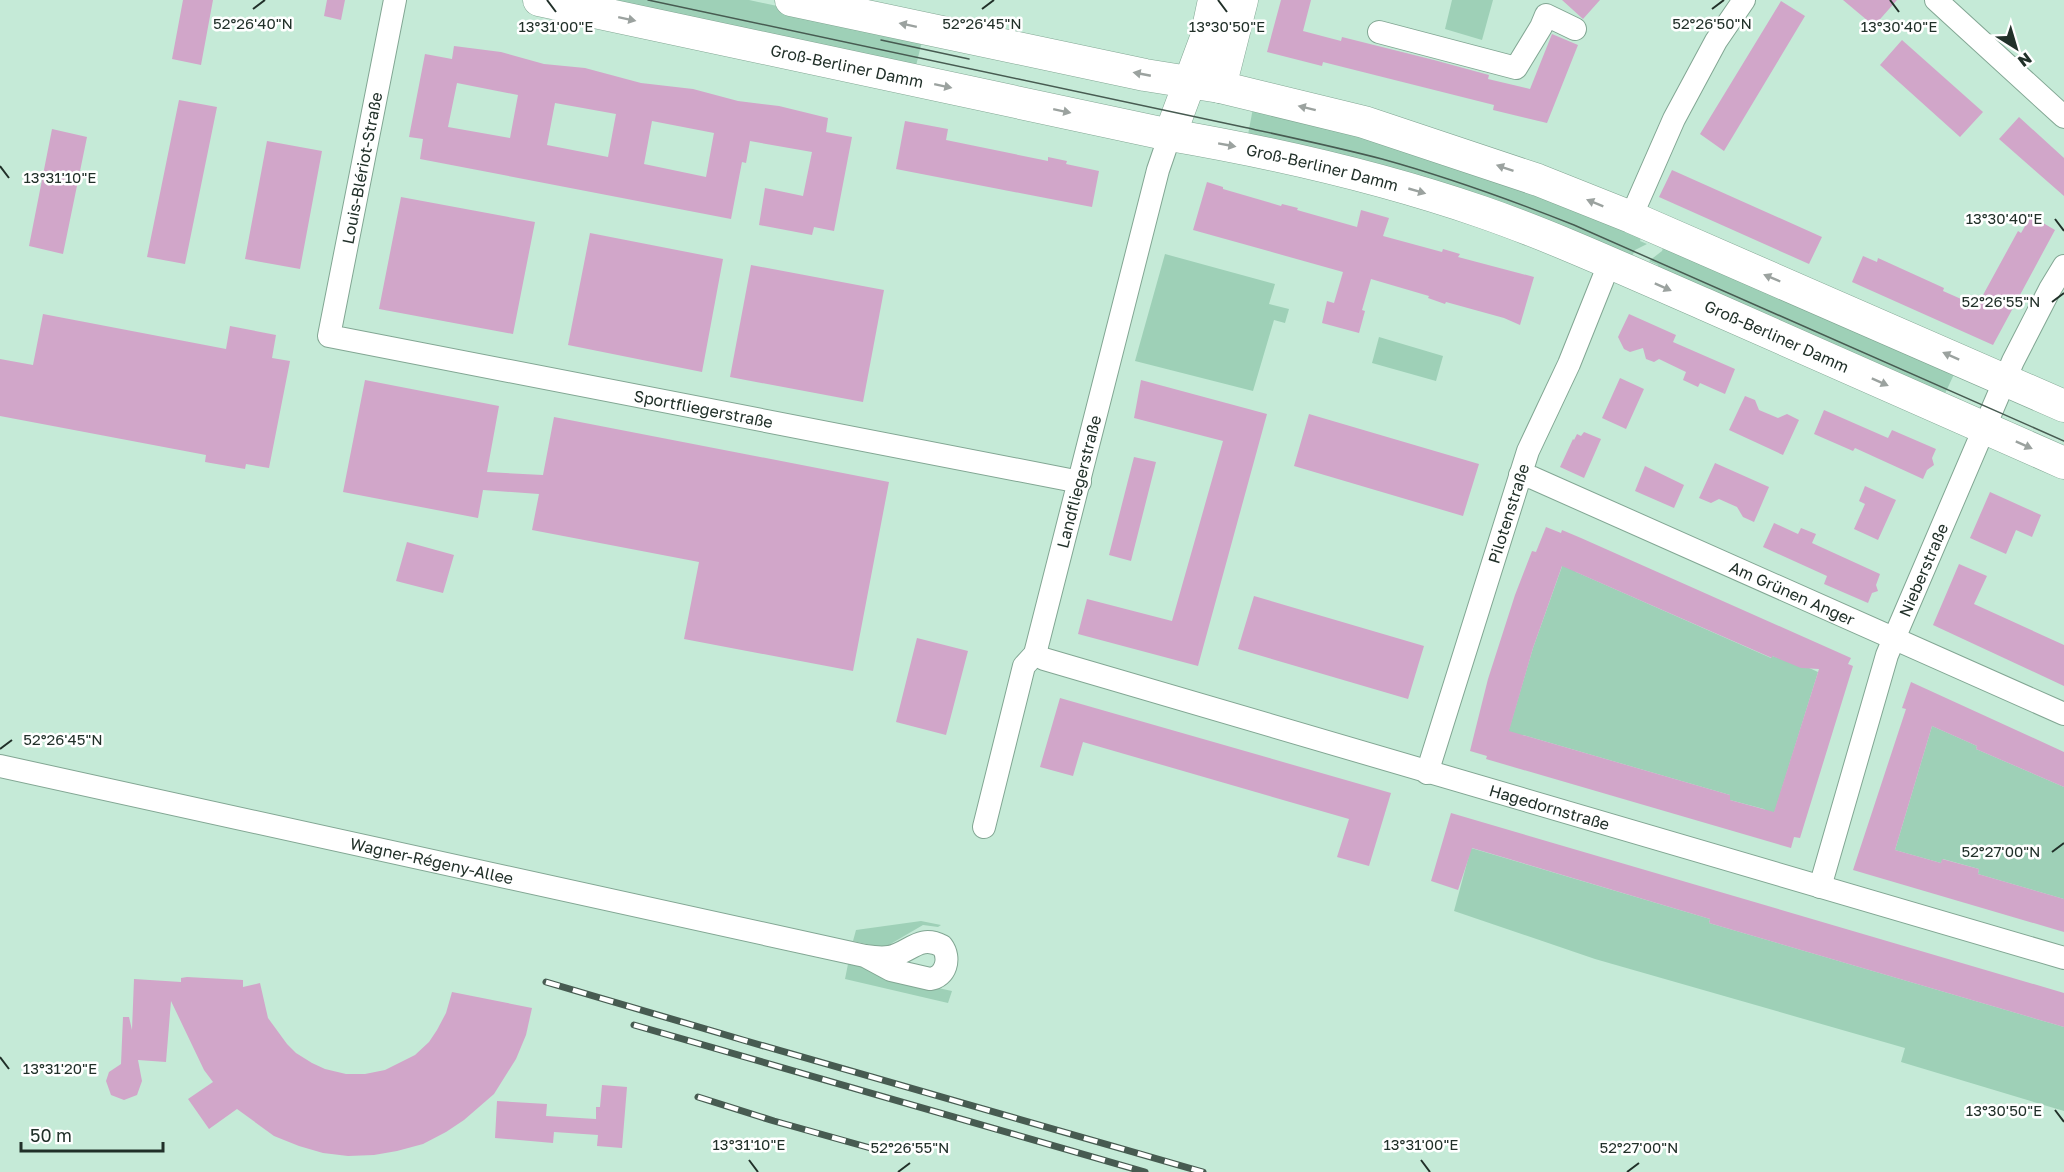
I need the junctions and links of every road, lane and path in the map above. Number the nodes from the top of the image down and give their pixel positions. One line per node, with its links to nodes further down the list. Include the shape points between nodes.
1 (395, 0): 18 (street, Louis-Blériot-Straße)
2 (539, 0): 14 (main road, Groß-Berliner Damm, one-way to 14)
3 (791, 0): 11 (main road, one-way to 3, via 1145,75)
4 (1215, 0): 11 (main road)
5 (1242, 0): 12 (main road)
6 (1744, 0): 15 (street, via 1716,41 1674,118)
7 (1936, 0): 13 (street)
8 (1547, 8): 9 (street); 10 (street, via 1541,27 1516,68)
9 (1575, 29)
10 (1378, 32)
11 (1190, 81): 12 (main road); 14 (main road)
12 (1220, 87): 14 (main road); 15 (main road, one-way to 12, via 1538,180 1364,122)
13 (2064, 117)
14 (1170, 135): 16 (main road, Groß-Berliner Damm, one-way to 16, via 1296,159 1437,197); 24 (street, Landfliegerstraße)
15 (1631, 217): 19 (main road, one-way to 15)
16 (1609, 264): 21 (main road, Groß-Berliner Damm, one-way to 21); 23 (street, Pilotenstraße)
17 (2064, 266): 19 (street, Nieberstraße)
18 (329, 336): 24 (street, Sportfliegerstraße)
19 (2005, 379): 20 (main road); 21 (street, Nieberstraße)
20 (2064, 406)
21 (1984, 428): 22 (main road, Groß-Berliner Damm, one-way to 22); 25 (street, Nieberstraße)
22 (2064, 463)
23 (1520, 475): 25 (street, Am Grünen Anger); 29 (street, Pilotenstraße)
24 (1080, 482): 26 (street, Landfliegerstraße)
25 (1894, 638): 27 (street, Am Grünen Anger); 31 (street, Nieberstraße)
26 (1035, 654): 29 (street, Hagedornstraße); 30 (street, Landfliegerstraße, via 1024,666)
27 (2064, 714)
28 (0, 766): 32 (street, Wagner-Régeny-Allee)
29 (1427, 773): 31 (street, Hagedornstraße)
30 (984, 826)
31 (1820, 887): 33 (street, Hagedornstraße)
32 (865, 956)
33 (2064, 958)

